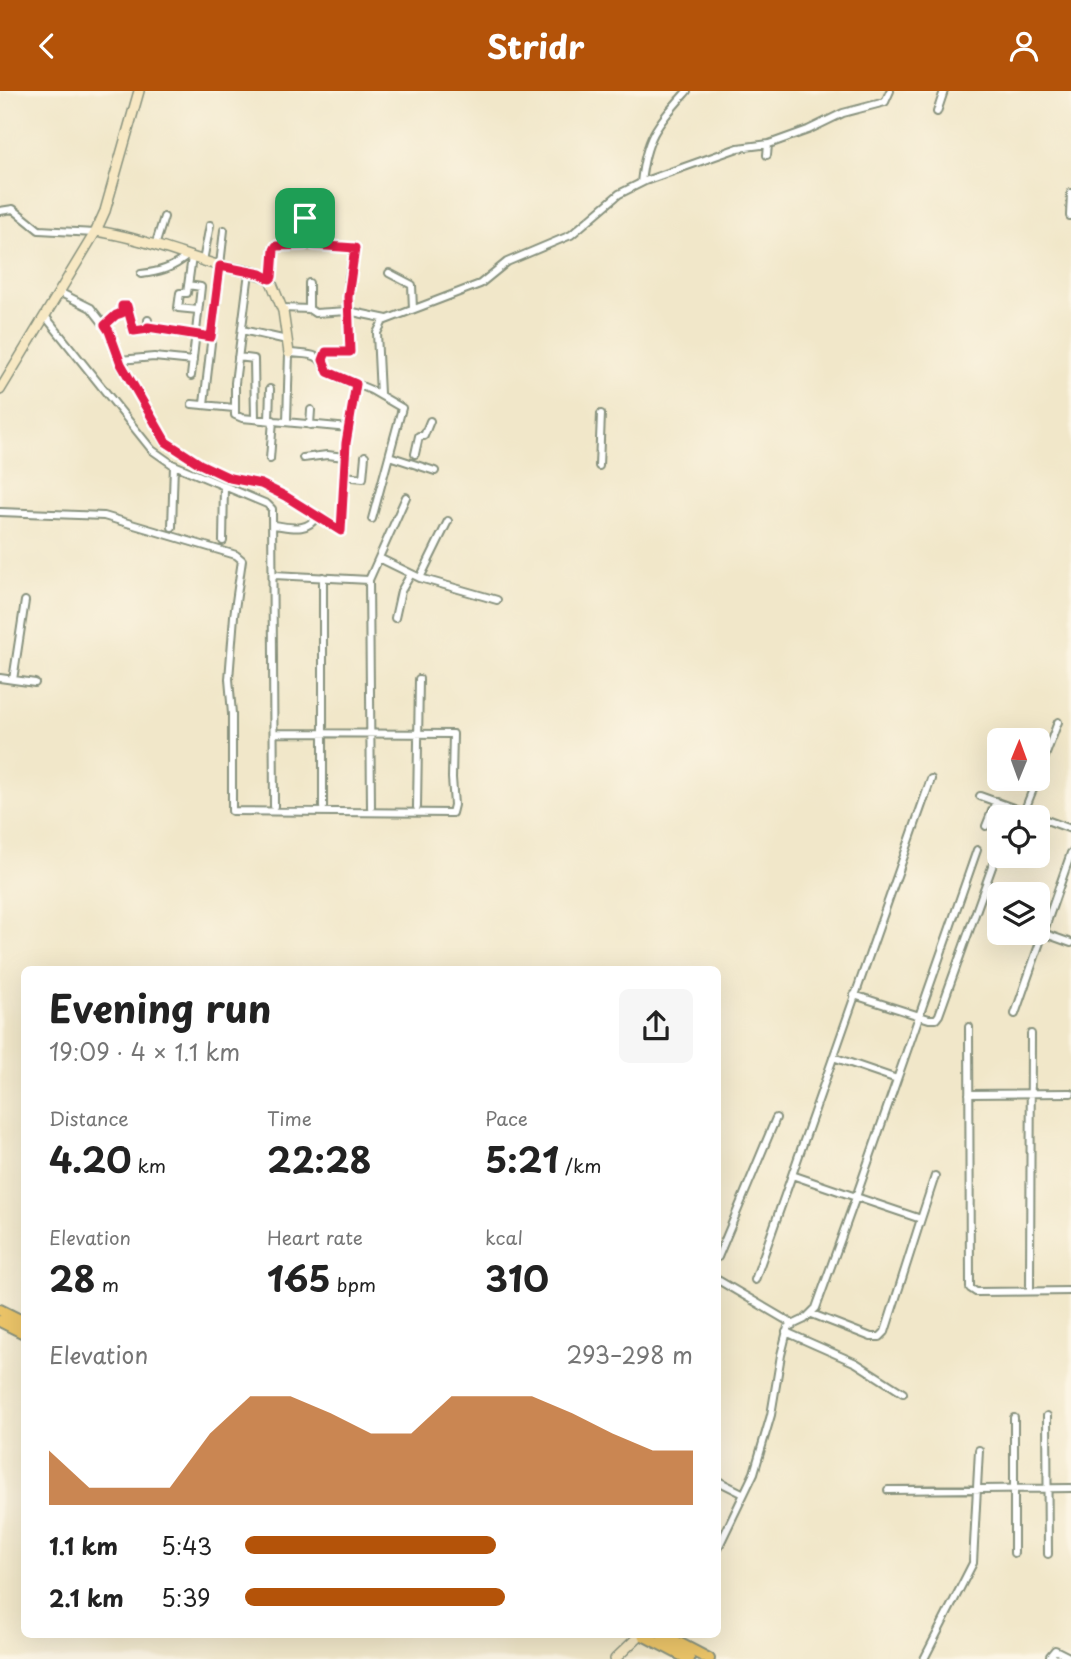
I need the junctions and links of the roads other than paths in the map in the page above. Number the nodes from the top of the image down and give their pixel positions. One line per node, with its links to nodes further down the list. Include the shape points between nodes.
1 (139, 91): 15 (main road)
2 (687, 91): 8 (street, via 656,127)
3 (890, 91): 6 (street, via 885,102 843,113)
4 (944, 91): 5 (street)
5 (937, 112)
6 (768, 145): 7 (street); 8 (street, via 738,148)
7 (767, 155)
8 (641, 183): 31 (street, via 619,194 572,235 507,262 480,284)
9 (1071, 193): 11 (street)
10 (0, 211): 15 (street, via 13,209 40,230)
11 (1070, 216)
12 (164, 217): 18 (street)
13 (210, 225): 20 (street)
14 (224, 230): 21 (street)
15 (96, 232): 18 (main road); 28 (main road)
16 (304, 245): 17 (street); 17 (street, via 305,218 316,213); 25 (street, via 276,246)
17 (314, 245): 33 (street, via 355,248)
18 (155, 246): 19 (main road)
19 (189, 257): 20 (main road); 24 (street, via 166,269); 27 (street)
20 (203, 261): 21 (main road)
21 (220, 266): 22 (main road); 39 (street)
22 (248, 271): 25 (main road); 37 (street)
23 (389, 273): 31 (street, via 412,285)
24 (141, 274)
25 (270, 279): 29 (main road)
26 (309, 282): 30 (street)
27 (188, 285): 32 (street, via 201,287); 32 (street, via 187,293 180,293 178,307)
28 (59, 292): 34 (main road); 36 (street, via 91,308)
29 (282, 308): 30 (street); 40 (main road)
30 (309, 309): 33 (street, via 315,313)
31 (413, 309): 35 (street)
32 (198, 310): 38 (street)
33 (348, 311): 35 (street); 44 (street, via 350,352 326,352)
34 (45, 316): 49 (main road); 70 (street, via 152,450)
35 (387, 319): 50 (street, via 377,333)
36 (105, 325): 38 (street, via 127,306 134,331 148,329 148,324); 43 (street)
37 (242, 330): 40 (street); 42 (street)
38 (196, 334): 39 (street); 45 (street)
39 (211, 337): 52 (street)
40 (288, 340): 41 (main road)
41 (289, 352): 44 (street); 54 (street)
42 (238, 357): 55 (street); 58 (street, via 254,359)
43 (120, 360): 45 (street); 77 (street, via 166,442 200,464 230,478 261,484)
44 (323, 360): 47 (street, via 328,372)
45 (192, 361): 46 (street)
46 (191, 376)
47 (356, 384): 50 (street); 63 (street)
48 (270, 389): 53 (street)
49 (0, 390)
50 (380, 394): 66 (street, via 402,408)
51 (192, 404): 52 (street)
52 (204, 404): 55 (street)
53 (270, 404): 54 (street); 59 (street)
54 (288, 405): 60 (street)
55 (234, 408): 58 (street, via 238,417)
56 (312, 410): 62 (street)
57 (601, 414): 71 (street)
58 (255, 419): 59 (street)
59 (271, 420): 60 (street); 69 (street)
60 (287, 421): 62 (street)
61 (430, 421): 64 (street, via 424,436 419,436)
62 (310, 425): 63 (street)
63 (349, 428): 67 (street)
64 (415, 454)
65 (365, 456): 73 (street, via 363,478)
66 (390, 456): 72 (street); 78 (street)
67 (345, 457): 68 (street); 73 (street)
68 (303, 458)
69 (271, 459)
70 (174, 465): 74 (street); 81 (street)
71 (599, 466)
72 (435, 471)
73 (344, 477): 77 (street, via 341,531)
74 (224, 486): 80 (street, via 267,504); 82 (street)
75 (406, 498): 83 (street)
76 (0, 512): 100 (street, via 104,516 242,560 229,680 232,811 452,813 453,734)
77 (317, 516): 80 (street, via 303,529)
78 (372, 519)
79 (448, 521): 87 (street)
80 (274, 525): 85 (street)
81 (172, 527)
82 (223, 541)
83 (379, 558): 84 (street); 88 (street)
84 (411, 573): 87 (street); 91 (street, via 401,591)
85 (274, 575): 86 (street); 97 (street)
86 (323, 577): 88 (street); 98 (street)
87 (420, 578): 89 (street)
88 (369, 580): 99 (street)
89 (497, 600)
90 (25, 601): 94 (street)
91 (396, 618)
92 (0, 678): 94 (street)
93 (419, 679): 100 (street)
94 (13, 680): 95 (street)
95 (35, 684)
96 (1058, 722): 101 (street)
97 (274, 733): 98 (street); 106 (street)
98 (323, 733): 99 (street); 107 (street)
99 (370, 733): 100 (street); 108 (street)
100 (418, 733): 109 (street)
101 (1050, 743)
102 (931, 779): 120 (street)
103 (980, 796): 104 (street)
104 (996, 801): 105 (street); 111 (street)
105 (1006, 805)
106 (274, 806)
107 (323, 807)
108 (371, 807)
109 (417, 807)
110 (1050, 821): 112 (street)
111 (986, 826)
112 (1071, 829)
113 (977, 851): 122 (street)
114 (1071, 853): 116 (street)
115 (991, 868): 122 (street, via 939,1015 933,1020)
116 (1050, 913)
117 (1050, 936): 118 (street)
118 (1071, 943)
119 (1039, 945): 121 (street)
120 (854, 995): 122 (street); 125 (street)
121 (1015, 1014)
122 (920, 1016): 126 (street)
123 (969, 1027): 128 (street)
124 (1031, 1034): 129 (street)
125 (833, 1057): 126 (street); 131 (street)
126 (897, 1079): 133 (street)
127 (1071, 1093): 129 (street)
128 (969, 1094): 129 (street); 138 (street, via 969,1286 976,1292)
129 (1030, 1094): 138 (street)
130 (776, 1118): 135 (street)
131 (792, 1175): 133 (street); 136 (street)
132 (935, 1176): 134 (street)
133 (856, 1197): 134 (street); 141 (street)
134 (920, 1220): 141 (street, via 880,1337)
135 (721, 1250)
136 (755, 1280)
137 (721, 1282): 144 (street)
138 (1030, 1291): 139 (street)
139 (1071, 1291)
140 (0, 1310): 142 (main road)
141 (812, 1314): 144 (street)
142 (21, 1320)
143 (0, 1321): 145 (main road)
144 (791, 1324): 146 (street)
145 (21, 1332)
146 (786, 1332): 147 (street, via 856,1363); 157 (street, via 771,1415)
147 (903, 1393)
148 (1047, 1416): 154 (street)
149 (1014, 1418): 153 (street)
150 (979, 1450): 152 (street)
151 (721, 1482): 157 (street)
152 (977, 1488): 153 (street); 156 (street); 168 (street, via 973,1563)
153 (1014, 1488): 154 (street); 159 (street)
154 (1047, 1488): 155 (street); 160 (street)
155 (1071, 1488)
156 (888, 1490)
157 (744, 1494): 158 (street)
158 (721, 1542)
159 (1014, 1553)
160 (1048, 1553)
161 (638, 1638): 165 (main road)
162 (647, 1638): 166 (main road)
163 (673, 1638): 167 (main road)
164 (1071, 1658): 169 (street, via 1055,1650 1050,1655)
165 (615, 1659)
166 (689, 1659)
167 (709, 1659)
168 (924, 1659)
169 (1057, 1659)

